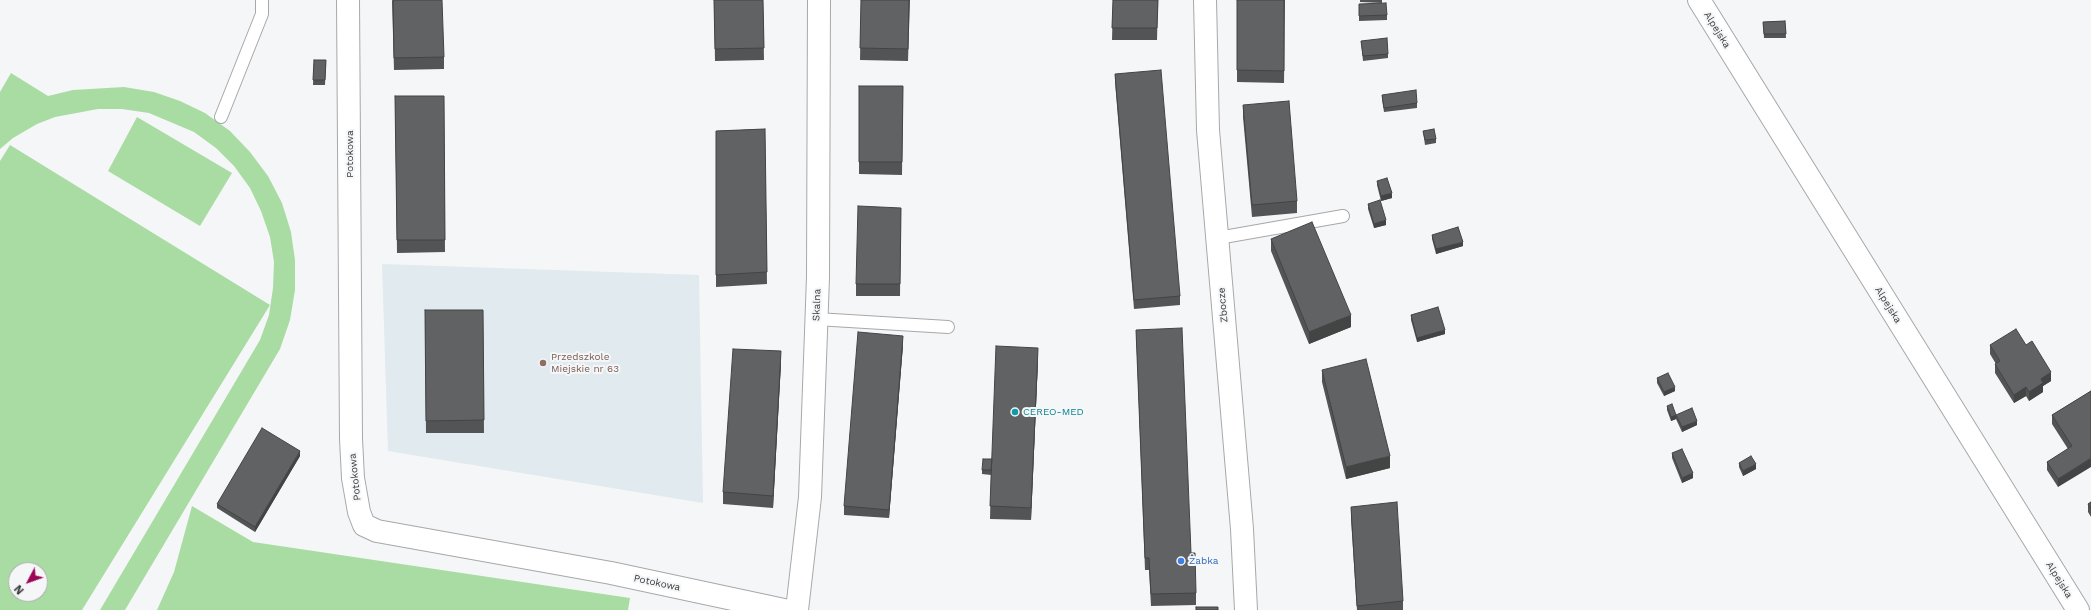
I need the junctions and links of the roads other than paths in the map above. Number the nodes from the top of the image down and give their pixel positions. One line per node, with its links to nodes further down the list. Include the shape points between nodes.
1 (262, 0): 6 (lane, via 262,14)
2 (348, 0): 11 (street, Potokowa, via 351,439 353,478 364,525 377,531 611,573)
3 (819, 0): 9 (street, Skalna)
4 (1205, 0): 8 (street, Zbocze, via 1208,130)
5 (1699, 0): 14 (street, Alpejska)
6 (221, 117)
7 (1342, 216): 8 (lane)
8 (1218, 238): 13 (street, Zbocze, via 1242,528)
9 (816, 319): 10 (lane); 12 (street, Skalna, via 810,497)
10 (948, 327)
11 (784, 610)
12 (797, 610)
13 (1246, 610)
14 (2078, 610)

